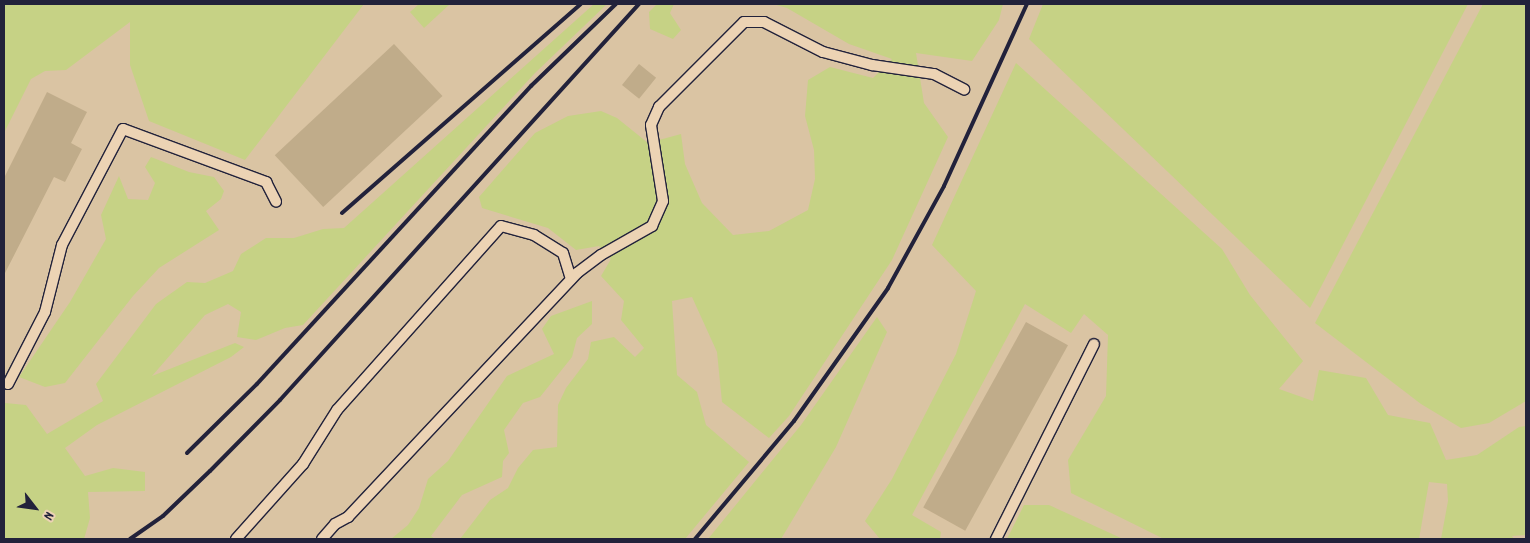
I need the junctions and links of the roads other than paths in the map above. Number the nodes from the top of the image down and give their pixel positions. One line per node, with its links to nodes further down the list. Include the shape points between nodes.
1 (964, 89): 3 (lane, via 934,74 872,65 823,52 764,22 744,22 659,107 651,126 663,200 652,226 601,255)
2 (276, 202): 5 (lane, via 266,182 123,129 62,245 44,312)
3 (571, 279): 6 (lane, via 562,253 534,235 501,226 338,410 303,464); 7 (lane, via 348,517 335,524)
4 (1094, 344): 8 (lane)
5 (8, 384)
6 (236, 539)
7 (322, 539)
8 (996, 539)

